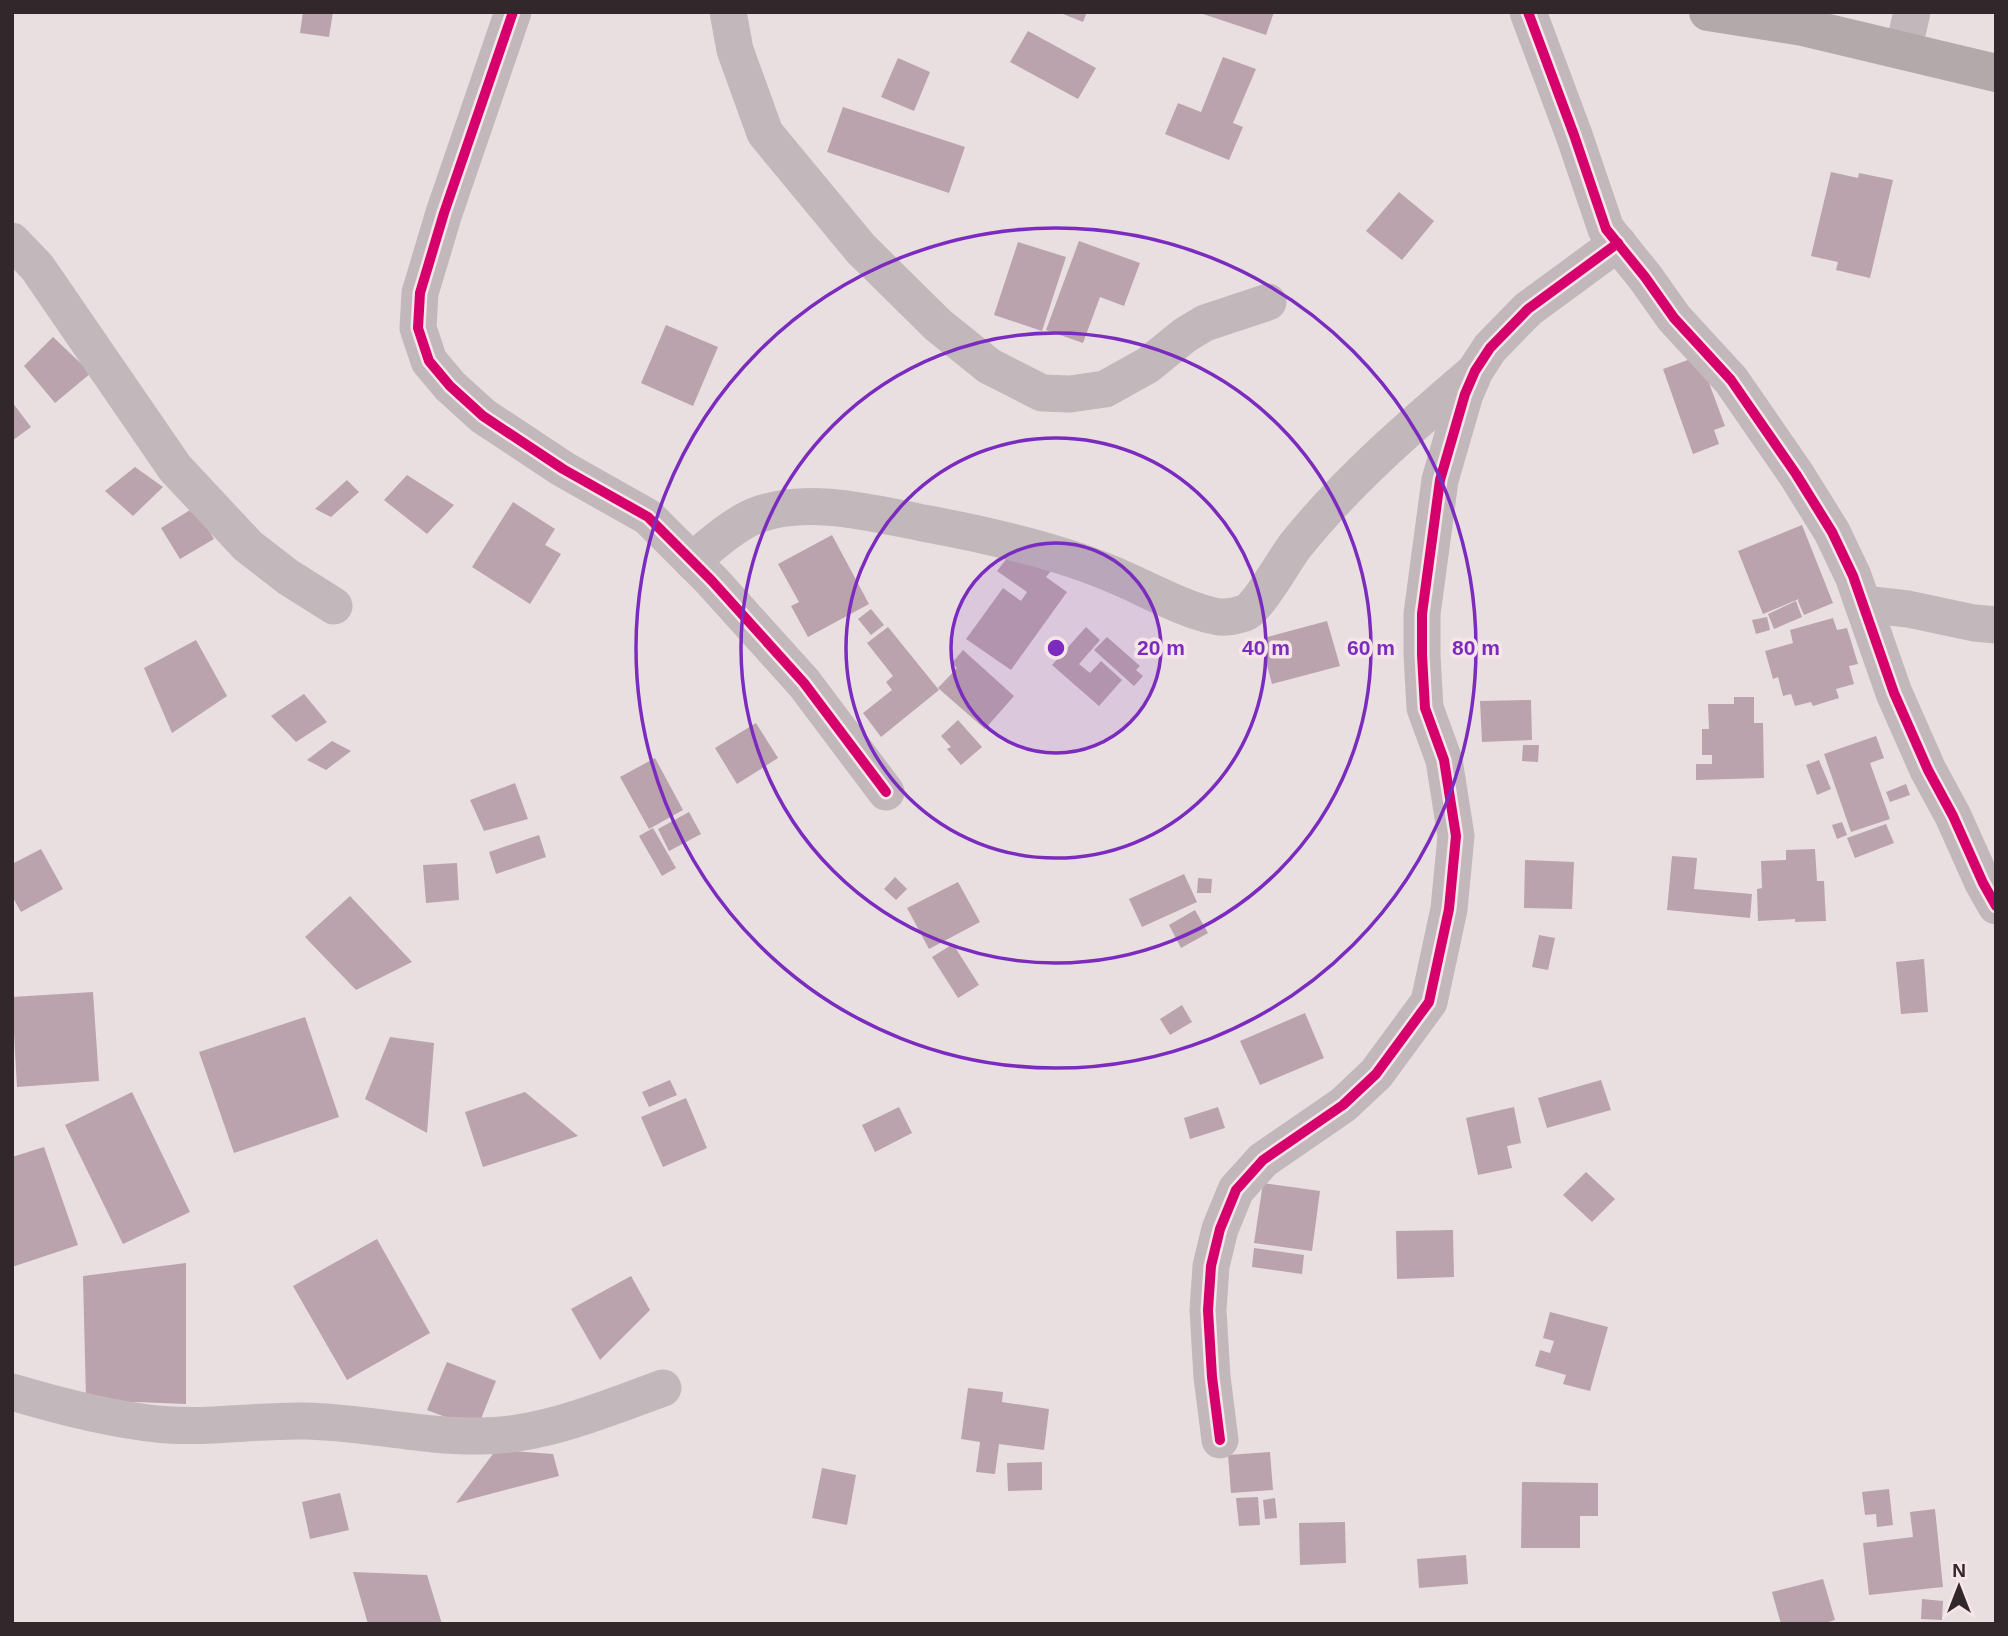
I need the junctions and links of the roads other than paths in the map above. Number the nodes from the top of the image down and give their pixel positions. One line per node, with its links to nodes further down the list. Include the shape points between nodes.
1 (513, 12): 12 (street, via 420,293 418,328 429,361 483,416 648,517)
2 (728, 12): 10 (street, via 735,50 765,133 861,249 938,325 989,366 1042,393 1105,389 1148,365 1205,323)
3 (1528, 12): 9 (street, via 1606,229)
4 (1708, 12): 6 (main road, via 1803,26)
5 (1912, 12): 6 (street)
6 (1903, 51): 7 (main road)
7 (1996, 74)
8 (12, 241): 14 (street, via 37,267 175,468 211,509 248,546)
9 (1618, 243): 11 (street, via 1528,309); 13 (street, via 1674,318 1731,380 1796,474 1832,532)
10 (1268, 302)
11 (1475, 370): 12 (street, via 1341,495 1295,546 1250,611 1232,617 1215,617 1105,571 974,532 835,508 788,508 756,516); 20 (street, via 1440,480 1422,614 1425,708 1444,760 1456,836 1449,909 1429,1002 1376,1074 1343,1105 1262,1160 1236,1190 1220,1229 1210,1277 1212,1377)
12 (692, 561): 16 (street, via 804,683)
13 (1863, 604): 15 (street); 17 (street, via 1899,706)
14 (334, 606)
15 (1996, 625)
16 (886, 792)
17 (1996, 906)
18 (663, 1388): 19 (street, via 580,1418 524,1432 481,1436 350,1422 158,1424 68,1408)
19 (12, 1392)
20 (1220, 1440)

